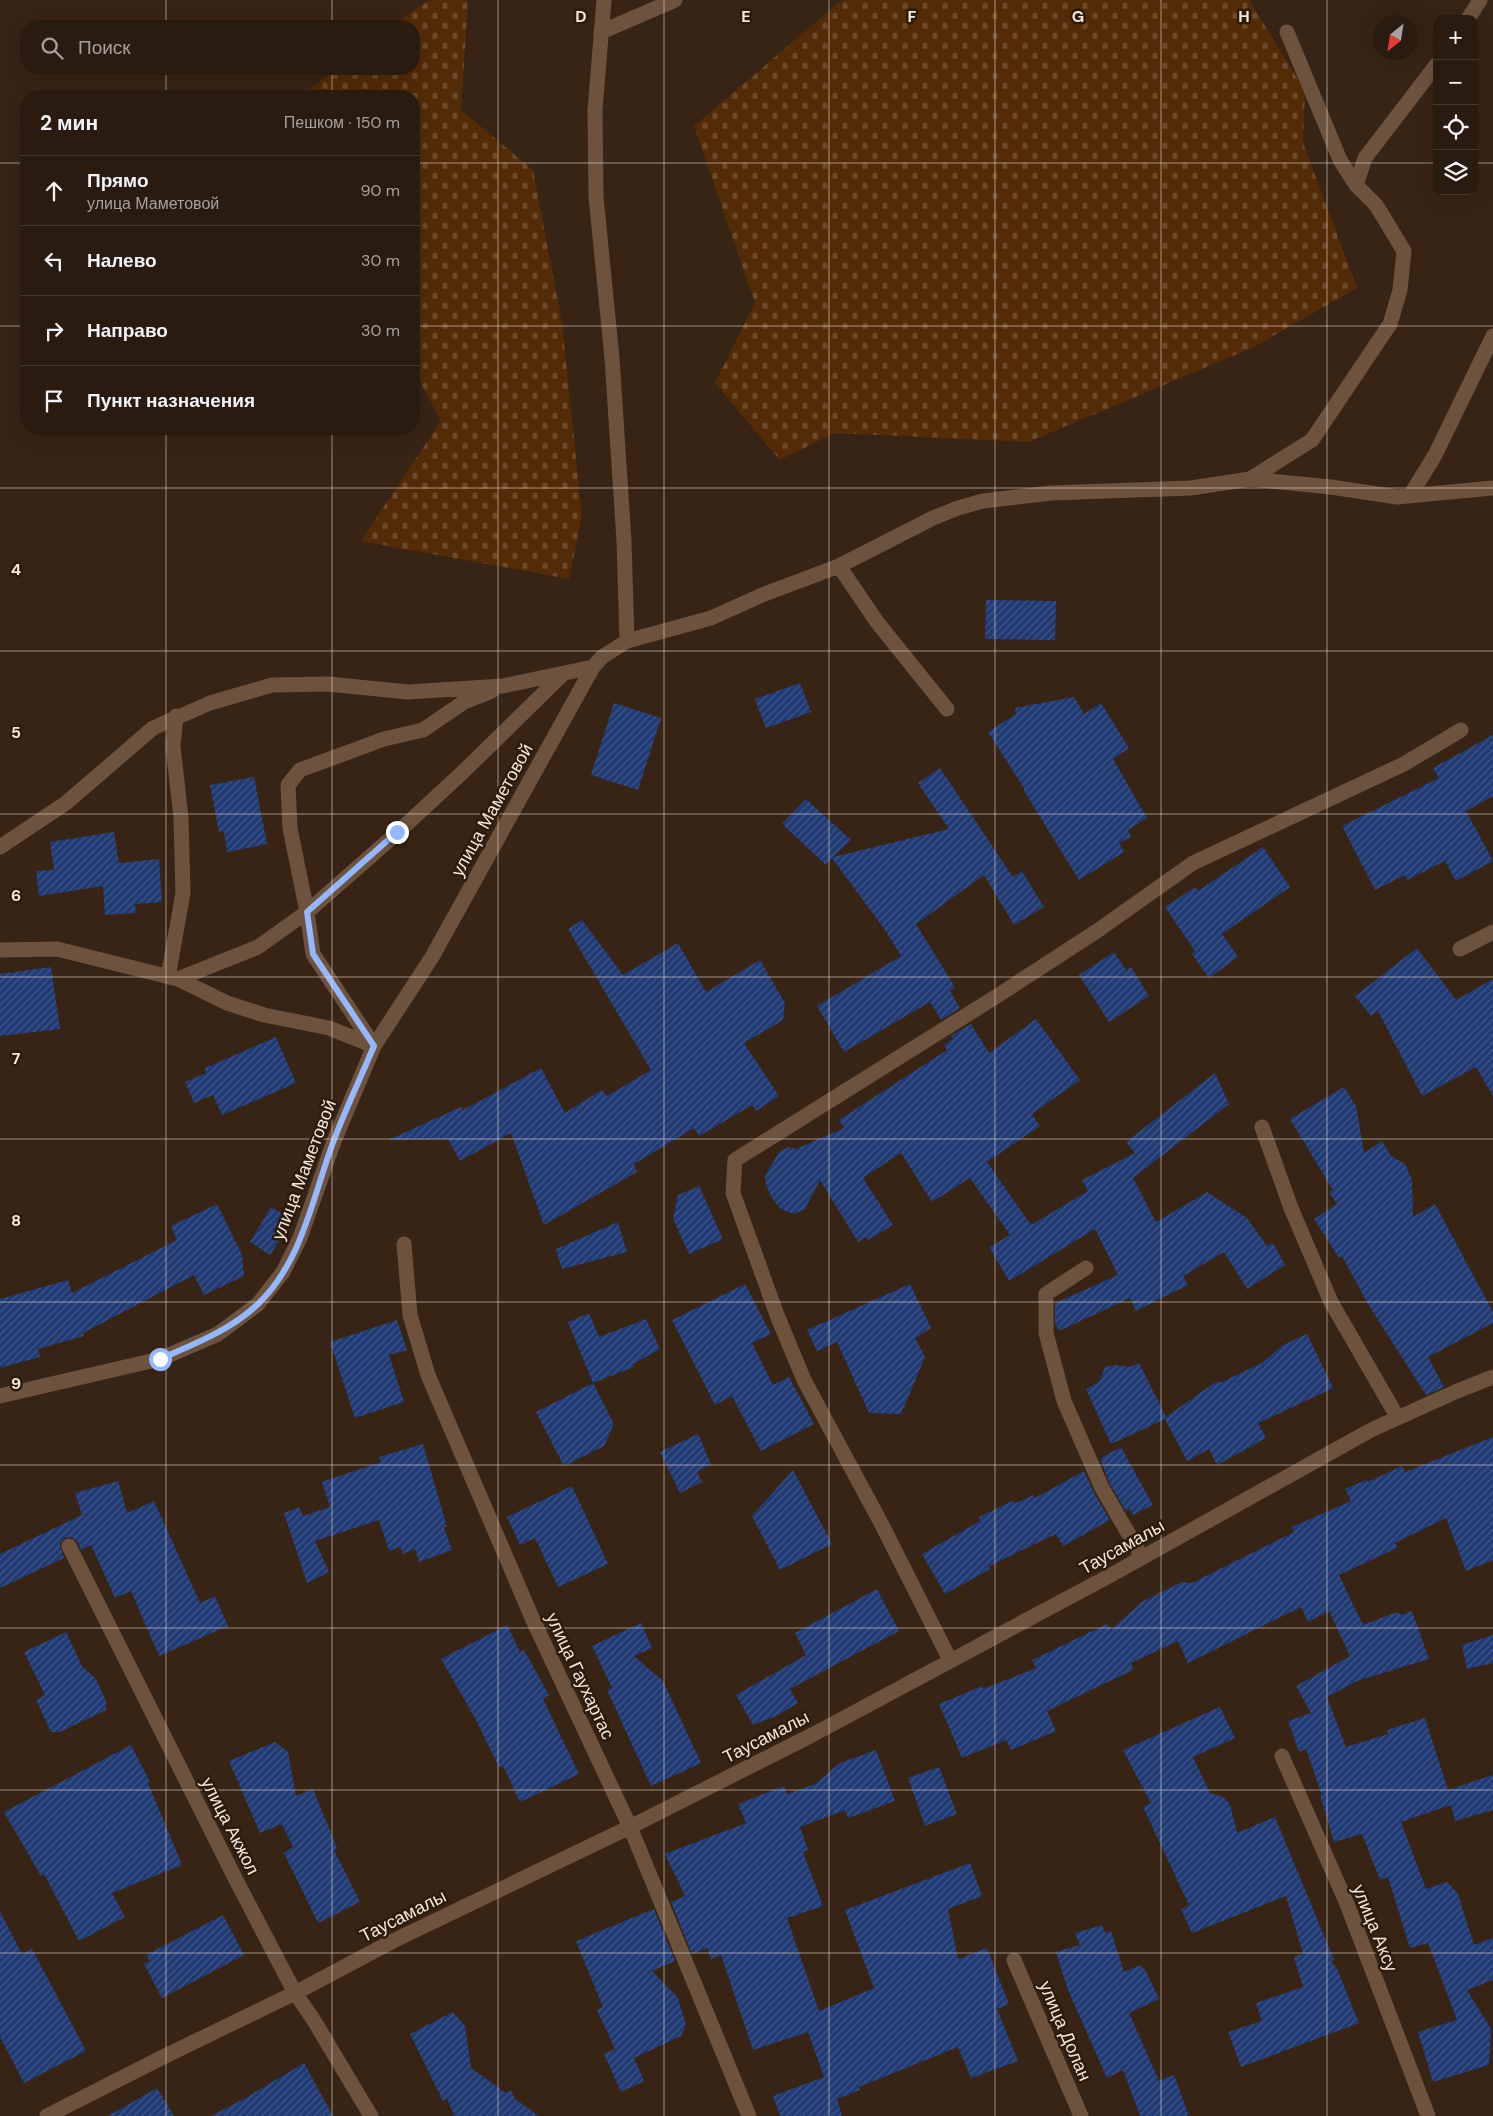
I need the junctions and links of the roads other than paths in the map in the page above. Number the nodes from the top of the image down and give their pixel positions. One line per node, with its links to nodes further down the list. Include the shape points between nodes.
1 (604, 0): 5 (street)
2 (675, 0): 5 (street)
3 (1480, 0): 4 (street)
4 (1471, 15)
5 (601, 32): 14 (street, via 594,110 596,197 612,358)
6 (1287, 32): 8 (street, via 1340,160)
7 (1433, 69): 8 (street, via 1365,158)
8 (1356, 185): 10 (street, via 1376,205 1404,251 1400,290 1390,324 1312,440)
9 (1493, 336): 12 (street, via 1435,455)
10 (1250, 479): 12 (street); 13 (street, via 1191,488 1051,493 983,502 933,518)
11 (1493, 488): 12 (street)
12 (1410, 496)
13 (839, 566): 14 (street, via 762,594 711,618); 18 (street, via 877,622)
14 (627, 641): 15 (street)
15 (593, 667): 16 (street); 27 (street, улица Маметовой, via 432,957)
16 (563, 674): 17 (street); 22 (street, via 464,771)
17 (502, 686): 19 (street, via 408,692 328,684 272,685); 22 (street, via 464,702 423,730 384,739 300,770 288,785 290,828)
18 (947, 709)
19 (176, 716): 21 (street, via 153,728 66,803); 26 (street, via 173,746 181,818 183,893)
20 (1461, 730): 36 (street, via 1404,764 1193,863 1014,986 735,1160 733,1193 804,1380)
21 (0, 847)
22 (307, 912): 26 (street, via 258,947); 27 (street, via 313,954)
23 (1493, 932): 24 (street)
24 (1460, 949)
25 (0, 950): 26 (street, via 57,949)
26 (173, 978): 27 (street, via 227,1003 264,1015 329,1028)
27 (374, 1046): 32 (street, улица Маметовой, via 334,1140 300,1238 283,1272 258,1304 218,1334 160,1359)
28 (1262, 1127): 33 (street, via 1291,1208 1331,1302)
29 (404, 1244): 38 (street, улица Гаухартас, via 410,1315 428,1375 533,1620)
30 (1086, 1268): 35 (street, via 1046,1294 1046,1333 1064,1401 1102,1488)
31 (1493, 1377): 33 (street, Таусамалы)
32 (0, 1396)
33 (1398, 1418): 35 (street, Таусамалы, via 1284,1477)
34 (69, 1546): 40 (street, улица Акжол)
35 (1142, 1557): 36 (street, Таусамалы)
36 (950, 1660): 38 (street, Таусамалы, via 814,1734)
37 (1282, 1756): 45 (street, улица Аксу, via 1347,1904)
38 (630, 1827): 40 (street, Таусамалы, via 393,1940); 43 (street, улица Гаухартас)
39 (1014, 1960): 44 (street, улица Долан)
40 (295, 1993): 41 (street, Таусамалы); 42 (street, улица Акжол)
41 (47, 2116)
42 (371, 2116)
43 (749, 2116)
44 (1081, 2116)
45 (1428, 2116)

